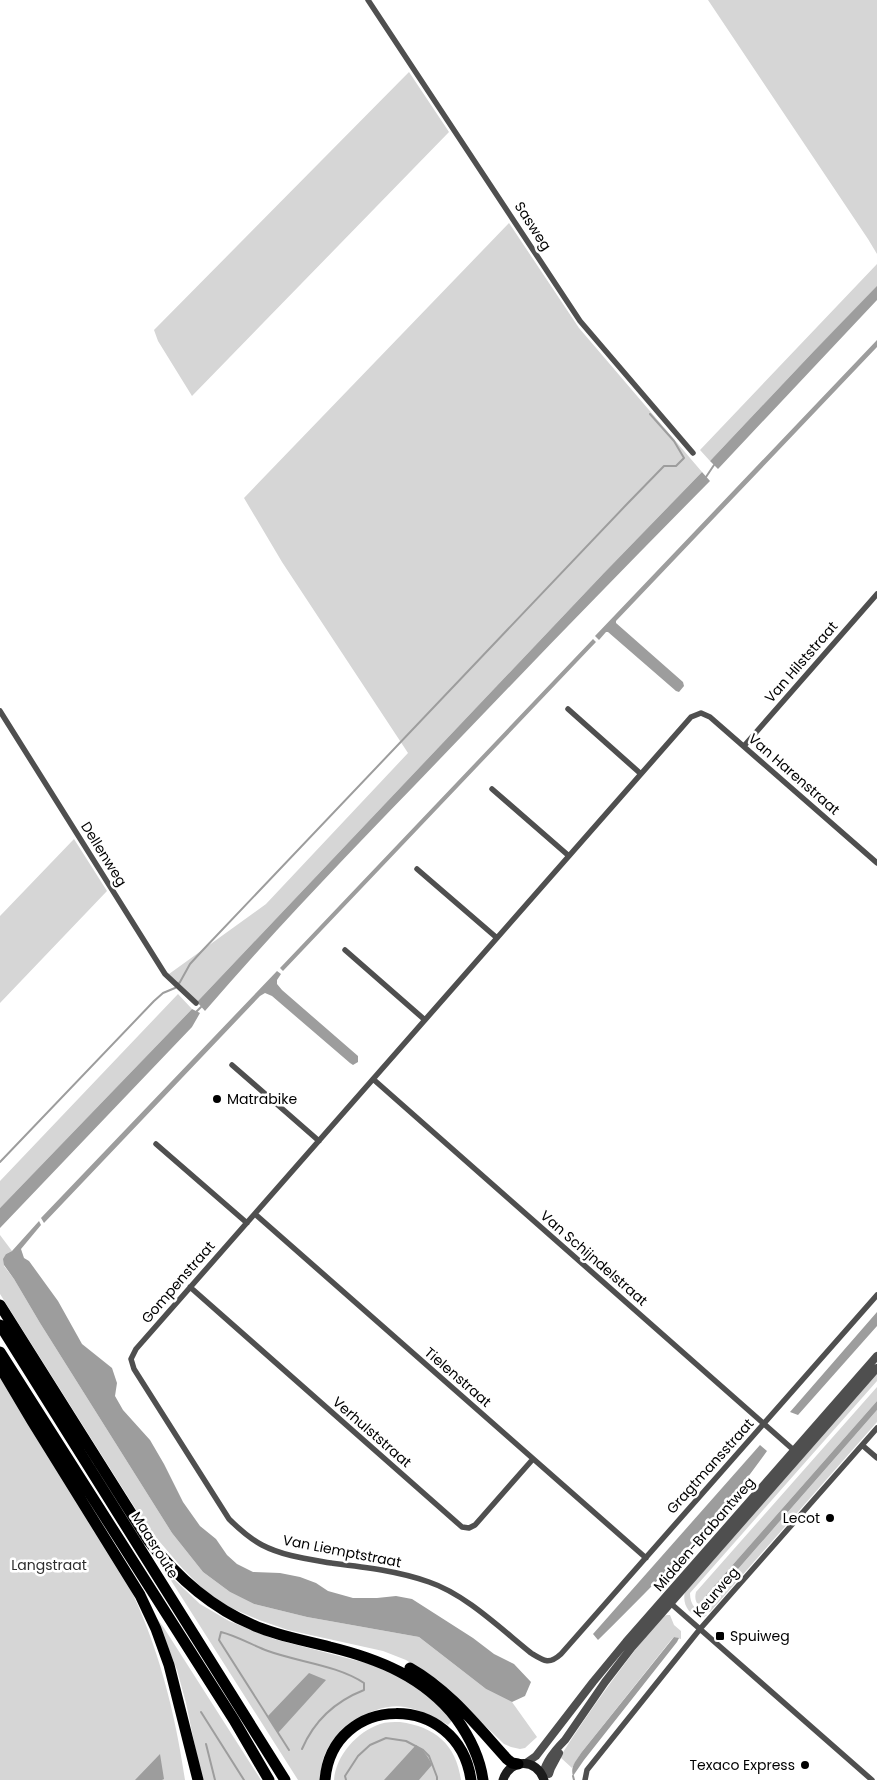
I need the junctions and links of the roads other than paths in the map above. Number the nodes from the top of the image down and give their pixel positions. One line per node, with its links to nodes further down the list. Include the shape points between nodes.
1 (368, 0): 2 (street, Sasweg, via 580,320)
2 (694, 453)
3 (877, 594): 7 (street, Van Hilststraat)
4 (568, 709): 8 (street)
5 (0, 711): 15 (street, Dellenweg, via 165,974)
6 (691, 717): 7 (street, Van Harenstraat, via 701,713 710,717); 8 (street, Gompenstraat)
7 (744, 746): 11 (street, Van Harenstraat)
8 (641, 774): 10 (street, Gompenstraat)
9 (492, 789): 10 (street)
10 (569, 856): 13 (street, Gompenstraat)
11 (877, 863)
12 (417, 869): 13 (street)
13 (497, 938): 16 (street, Gompenstraat)
14 (345, 950): 16 (street)
15 (196, 1004)
16 (425, 1020): 18 (street, Gompenstraat)
17 (232, 1066): 19 (street)
18 (373, 1079): 19 (street, Gompenstraat); 32 (street, Van Schijndelstraat)
19 (319, 1141): 21 (street, Gompenstraat)
20 (156, 1144): 22 (street)
21 (254, 1214): 22 (street, Gompenstraat); 37 (street, Tielenstraat)
22 (247, 1223): 23 (street, Gompenstraat)
23 (190, 1287): 29 (street, Gompenstraat); 37 (street, Verhulststraat, via 462,1527 475,1525)
24 (877, 1295): 32 (street, Gragtmansstraat)
25 (0, 1305): 41 (highway, via 148,1540 168,1565 202,1595 237,1618 276,1634)
26 (0, 1325): 49 (highway, Maasroute)
27 (0, 1352): 48 (highway, Maasroute)
28 (877, 1356): 35 (street, Midden-Brabantweg)
29 (131, 1358): 42 (street, Van Liemptstraat, via 134,1368 220,1505 250,1538 272,1550 295,1556 427,1581 462,1599 541,1659 548,1661)
30 (0, 1367): 43 (highway, via 140,1595 169,1665)
31 (877, 1368): 35 (street, Midden-Brabantweg)
32 (764, 1424): 35 (street, Van Schijndelstraat); 38 (street, Gragtmansstraat)
33 (877, 1428): 34 (street, Keurweg)
34 (862, 1445): 36 (street); 40 (street, Keurweg)
35 (797, 1453): 39 (street, Midden-Brabantweg)
36 (877, 1458)
37 (533, 1459): 38 (street, Tielenstraat)
38 (646, 1558): 42 (street, Gragtmansstraat)
39 (668, 1600): 40 (street); 44 (street, Midden-Brabantweg, via 593,1682 550,1743); 45 (street, Midden-Brabantweg, via 565,1740)
40 (700, 1629): 55 (street, Keurweg, via 587,1770); 56 (street)
41 (330, 1647): 44 (highway, via 375,1654 420,1674 453,1701 506,1759); 52 (highway, via 391,1667 435,1695 468,1737 480,1762)
42 (561, 1654)
43 (184, 1726): 46 (highway); 47 (highway)
44 (526, 1764): 45 (main road, via 538,1768); 53 (main road, via 511,1768); 54 (main road, via 529,1768 518,1770)
45 (547, 1778)
46 (192, 1780)
47 (198, 1780)
48 (269, 1780)
49 (285, 1780)
50 (325, 1780): 51 (highway, via 332,1755 348,1733 369,1719 398,1713 424,1718 445,1730 463,1754)
51 (471, 1780)
52 (483, 1780)
53 (503, 1780)
54 (509, 1780)
55 (585, 1780)
56 (872, 1780)

